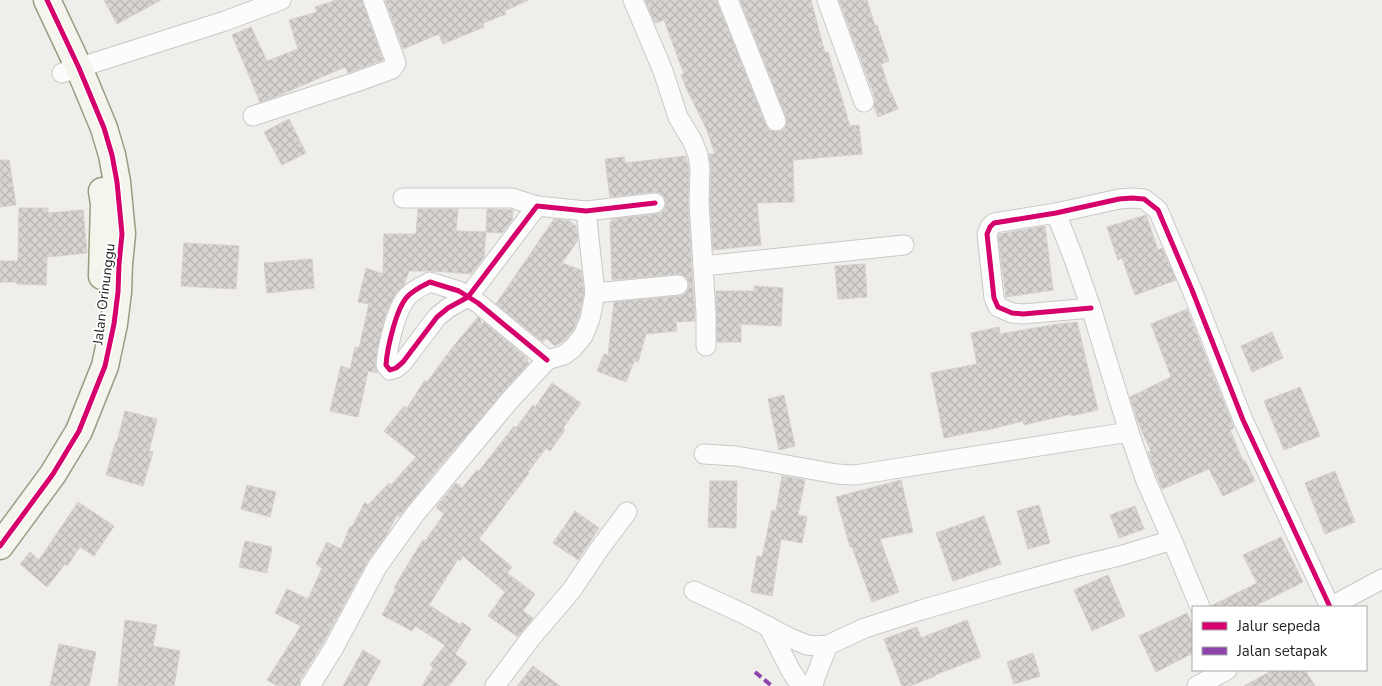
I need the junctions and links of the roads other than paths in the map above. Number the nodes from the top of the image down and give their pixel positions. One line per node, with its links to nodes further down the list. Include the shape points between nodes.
1 (29, 0): 8 (street, Jalan Orinunggu)
2 (47, 0): 8 (street, Jalan Orinunggu)
3 (281, 0): 8 (street)
4 (373, 0): 10 (street, via 396,63 392,69)
5 (633, 0): 18 (street, via 663,71 678,117 698,155)
6 (728, 0): 11 (street)
7 (827, 0): 9 (street)
8 (70, 71): 28 (street, Jalan Orinunggu, via 99,172 104,204 100,309 88,366 72,416); 30 (street, Jalan Orinunggu, via 104,128 117,182 122,234 114,324 105,366 79,431 53,474)
9 (864, 102)
10 (253, 116)
11 (776, 121)
12 (404, 198): 14 (street, via 512,198)
13 (655, 203): 15 (street)
14 (537, 206): 15 (street); 21 (street)
15 (586, 211): 20 (street)
16 (1056, 213): 22 (street); 22 (street, via 994,223 990,227 987,234 994,298 998,307 1012,313); 34 (street, via 1132,198 1144,200 1158,210 1243,420)
17 (904, 245): 18 (street)
18 (703, 266): 23 (street)
19 (678, 285): 20 (street)
20 (595, 294): 24 (street, via 583,336 564,355)
21 (468, 298): 21 (street, via 454,289 430,282 406,298 395,323 386,358 390,370 403,362 437,317); 24 (street)
22 (1091, 308): 25 (street)
23 (706, 346)
24 (546, 360): 39 (street, via 464,453 377,567 334,649)
25 (1129, 432): 26 (street, via 855,475); 29 (street)
26 (704, 454)
27 (627, 512): 40 (street, via 571,591)
28 (0, 527)
29 (1172, 540): 33 (street); 37 (street, via 921,610 865,628)
30 (0, 546)
31 (1382, 579): 35 (street)
32 (694, 591): 36 (street)
33 (1200, 606)
34 (1330, 606)
35 (1332, 606)
36 (768, 626): 37 (street, via 807,645); 41 (street)
37 (828, 645): 42 (street)
38 (1225, 671): 43 (street)
39 (310, 686)
40 (495, 686)
41 (801, 686)
42 (813, 686)
43 (1197, 686)

